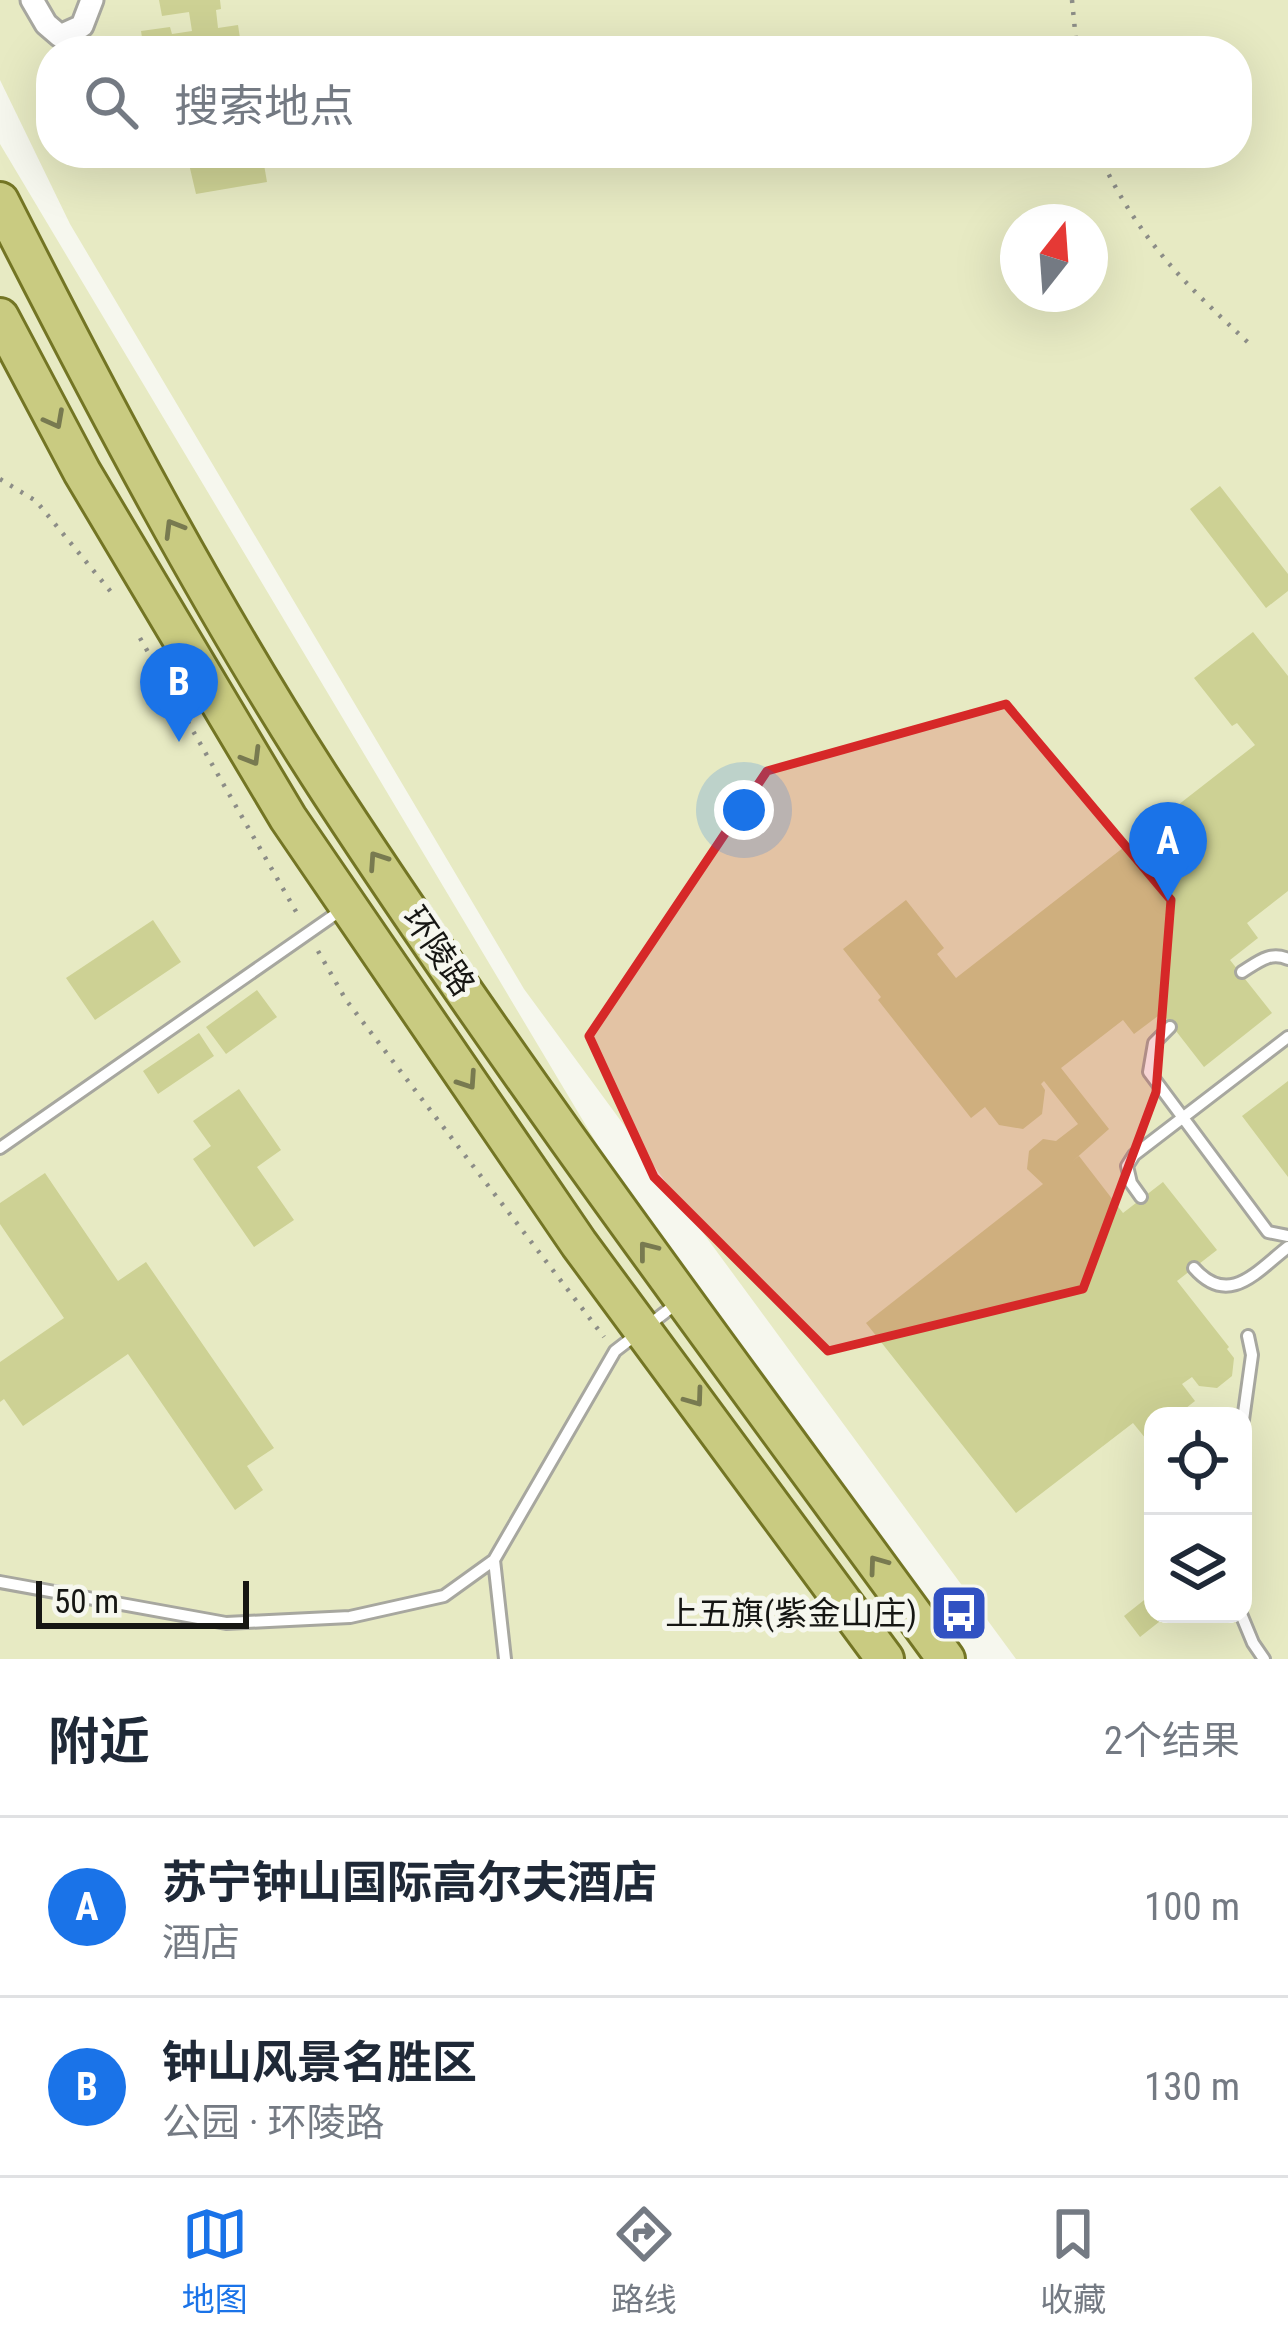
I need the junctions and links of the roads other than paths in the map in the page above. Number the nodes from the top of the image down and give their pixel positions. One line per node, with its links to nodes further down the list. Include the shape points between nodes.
1 (32, 0): 2 (street, via 60,36 82,26)
2 (92, 0)
3 (0, 201): 16 (main road, 环陵路, one-way to 3, via 330,792 125,449)
4 (0, 317): 5 (main road, 环陵路, one-way to 5, via 82,472)
5 (348, 905): 11 (lane); 17 (main road, 环陵路, one-way to 17)
6 (1288, 959): 7 (lane, via 1264,957)
7 (1242, 972)
8 (1170, 1027): 10 (lane, via 1154,1043 1149,1072)
9 (1288, 1037): 10 (lane)
10 (1182, 1116): 12 (lane, via 1127,1166); 13 (lane, via 1268,1232)
11 (0, 1148)
12 (1141, 1197)
13 (1288, 1236)
14 (1288, 1247): 15 (lane, via 1240,1285 1205,1281)
15 (1194, 1268)
16 (683, 1298): 17 (lane); 25 (main road, 环陵路, one-way to 16)
17 (644, 1328): 20 (lane, via 615,1351); 24 (main road, 环陵路, one-way to 24)
18 (1248, 1336): 19 (lane)
19 (1245, 1407)
20 (494, 1560): 21 (lane, via 445,1597 350,1617 226,1623); 23 (lane)
21 (0, 1582)
22 (1245, 1623): 26 (lane)
23 (506, 1659)
24 (885, 1659)
25 (946, 1659)
26 (1264, 1659)

